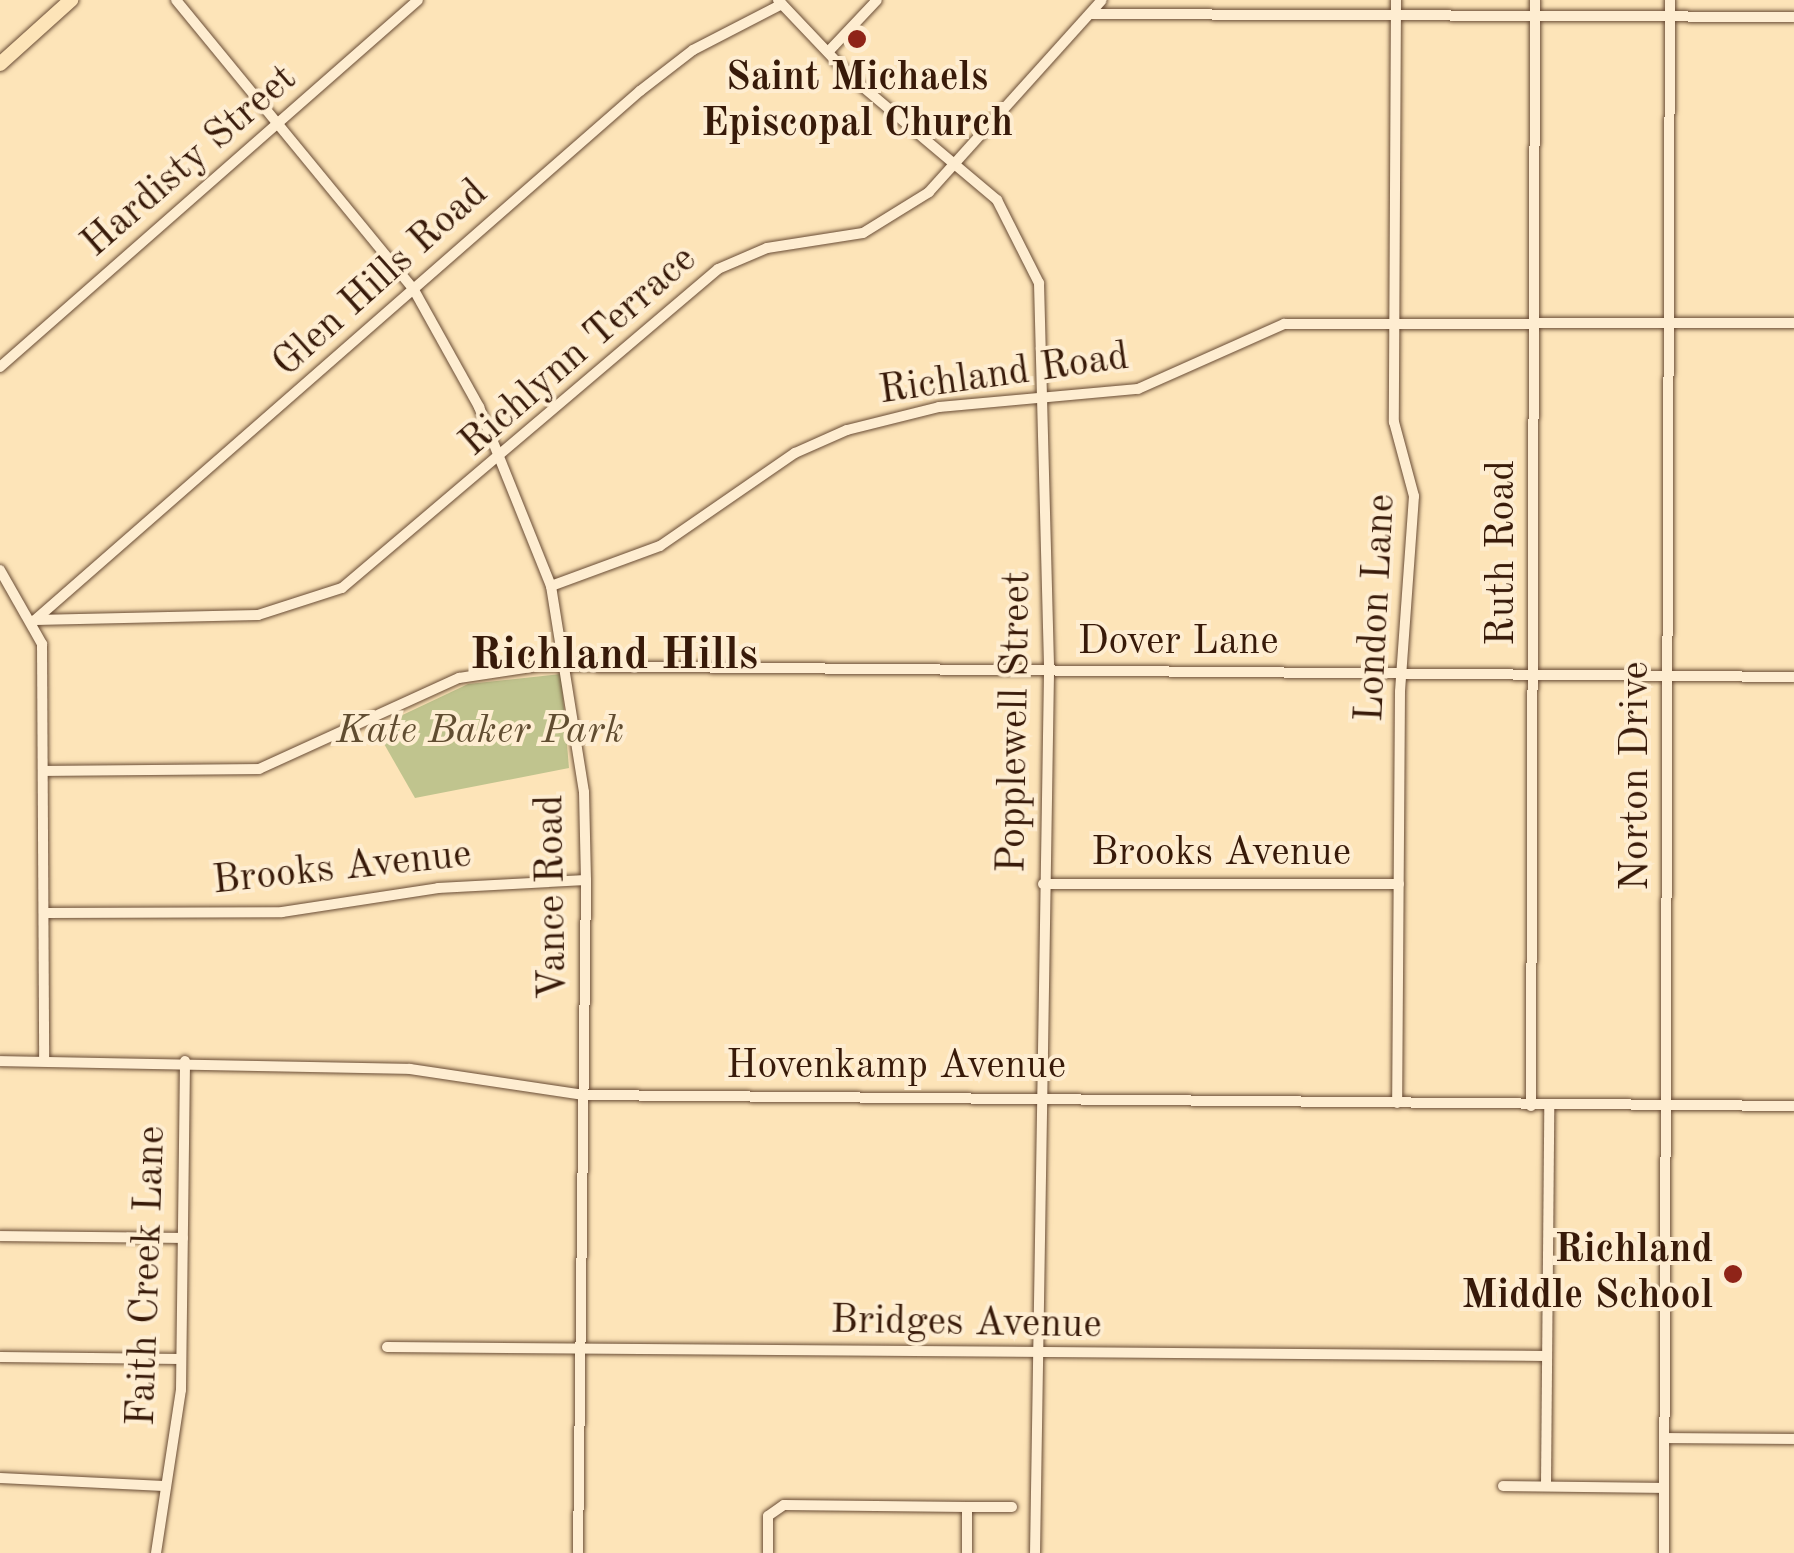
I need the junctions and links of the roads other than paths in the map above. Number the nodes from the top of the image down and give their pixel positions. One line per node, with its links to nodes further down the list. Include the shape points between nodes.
1 (71, 0): 16 (main road)
2 (176, 0): 17 (street, Vance Road)
3 (418, 0): 17 (street, Hardisty Street)
4 (877, 0): 15 (street)
5 (1102, 0): 10 (street, Richlynn Terrace)
6 (1396, 0): 11 (street, London Lane)
7 (1535, 0): 13 (street, Ruth Road)
8 (1670, 0): 14 (street, Norton Drive)
9 (780, 2): 15 (street, Popplewell Street); 19 (street, Glen Hills Road, via 716,36 640,91)
10 (1090, 14): 11 (street); 18 (street, Richlynn Terrace)
11 (1396, 17): 13 (street); 20 (street, London Lane)
12 (1794, 17): 14 (street)
13 (1535, 18): 14 (street); 22 (street, Ruth Road)
14 (1670, 18): 23 (street, Norton Drive)
15 (828, 52): 18 (street, Popplewell Street)
16 (0, 64)
17 (281, 122): 19 (street, Vance Road); 24 (street, Hardisty Street)
18 (957, 165): 25 (street, Popplewell Street, via 998,200 1029,257 1046,322); 26 (street, Richlynn Terrace, via 864,232 768,248 718,269)
19 (414, 290): 26 (street, Vance Road); 29 (street, Glen Hills Road)
20 (1394, 323): 22 (street, Richland Road); 25 (street, Richland Road, via 1284,324 1161,382); 32 (street, London Lane, via 1394,422 1414,484)
21 (1794, 323): 23 (street, Richland Road)
22 (1534, 324): 23 (street, Richland Road); 33 (street, Ruth Road)
23 (1668, 324): 34 (street, Norton Drive)
24 (0, 368)
25 (1048, 400): 28 (street, Richland Road, via 939,407 847,430 794,452 660,546); 31 (street, Popplewell Street)
26 (502, 458): 28 (street, Vance Road); 29 (street, Richlynn Terrace, via 374,567 312,601 212,619)
27 (0, 570): 29 (street)
28 (551, 586): 30 (street, Vance Road)
29 (34, 620): 36 (street)
30 (566, 666): 31 (street, Dover Lane); 36 (street, Dover Lane, via 459,678 259,769); 37 (street, Vance Road)
31 (1049, 673): 32 (street, Dover Lane); 38 (street, Popplewell Street)
32 (1403, 674): 33 (street, Dover Lane); 39 (street, London Lane)
33 (1533, 676): 34 (street, Dover Lane); 48 (street, Ruth Road)
34 (1667, 677): 35 (street, Dover Lane); 47 (street, Norton Drive)
35 (1794, 677)
36 (44, 771): 40 (street)
37 (586, 880): 40 (street, Brooks Avenue, via 438,888 282,912); 44 (street, Vance Road)
38 (1043, 884): 39 (street, Brooks Avenue); 45 (street, Popplewell Street)
39 (1399, 884): 46 (street, London Lane)
40 (44, 914): 41 (street)
41 (44, 1058): 42 (street, Hovenkamp Avenue); 43 (street, Hovenkamp Avenue)
42 (186, 1061): 44 (street, Hovenkamp Avenue, via 410,1069); 52 (street, Faith Creek Lane)
43 (0, 1062)
44 (584, 1095): 45 (street, Hovenkamp Avenue); 54 (street, Vance Road)
45 (1042, 1097): 46 (street, Hovenkamp Avenue); 55 (street, Popplewell Street)
46 (1397, 1102): 48 (street, Hovenkamp Avenue)
47 (1666, 1105): 49 (street, Hovenkamp Avenue); 50 (street, Hovenkamp Avenue); 59 (street, Norton Drive)
48 (1531, 1106): 49 (street, Hovenkamp Avenue)
49 (1550, 1106): 56 (street)
50 (1794, 1106)
51 (0, 1236): 52 (street)
52 (183, 1238): 58 (street, Faith Creek Lane)
53 (386, 1347): 54 (street, Bridges Avenue)
54 (580, 1349): 55 (street, Bridges Avenue); 69 (street, Vance Road)
55 (1038, 1354): 56 (street, Bridges Avenue); 72 (street, Popplewell Street)
56 (1546, 1356): 62 (street)
57 (0, 1358): 58 (street)
58 (182, 1360): 63 (street, Faith Creek Lane)
59 (1664, 1438): 60 (street); 65 (street, Norton Drive)
60 (1794, 1439)
61 (0, 1478): 63 (street)
62 (1546, 1485): 64 (street); 65 (street)
63 (164, 1486): 68 (street, Faith Creek Lane)
64 (1503, 1486)
65 (1664, 1488): 73 (street, Norton Drive)
66 (1012, 1506): 67 (street)
67 (967, 1507): 70 (street, via 784,1505 768,1516); 71 (street)
68 (156, 1553)
69 (578, 1553)
70 (768, 1553)
71 (967, 1553)
72 (1035, 1553)
73 (1664, 1553)

